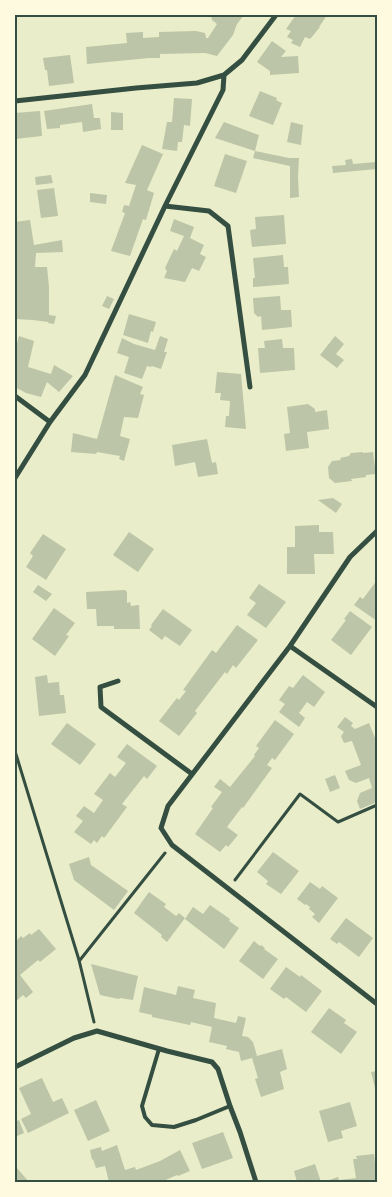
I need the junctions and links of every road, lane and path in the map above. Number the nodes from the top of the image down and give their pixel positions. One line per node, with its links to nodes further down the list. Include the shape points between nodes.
1 (276, 15): 2 (street, via 242,60)
2 (224, 75): 3 (street, via 197,83); 4 (street, via 222,90)
3 (15, 102)
4 (165, 206): 5 (street, via 208,211 228,226); 7 (street, via 85,375)
5 (250, 387)
6 (15, 396): 7 (street)
7 (50, 422): 8 (street)
8 (15, 478)
9 (377, 530): 10 (street, via 350,557)
10 (290, 646): 12 (street); 14 (street)
11 (118, 681): 14 (street, via 100,688 101,707)
12 (377, 706)
13 (15, 751): 18 (path)
14 (192, 774): 16 (street, via 168,806 162,828)
15 (377, 805): 17 (path, via 338,822 300,794)
16 (172, 845): 17 (street); 18 (path)
17 (228, 889): 19 (street)
18 (80, 960): 20 (path)
19 (377, 1004)
20 (96, 1031): 21 (street); 22 (street, via 74,1038)
21 (159, 1049): 23 (street, via 212,1062 218,1070); 23 (lane, via 142,1106 152,1125 174,1126)
22 (15, 1067)
23 (230, 1106): 24 (street)
24 (256, 1182)

